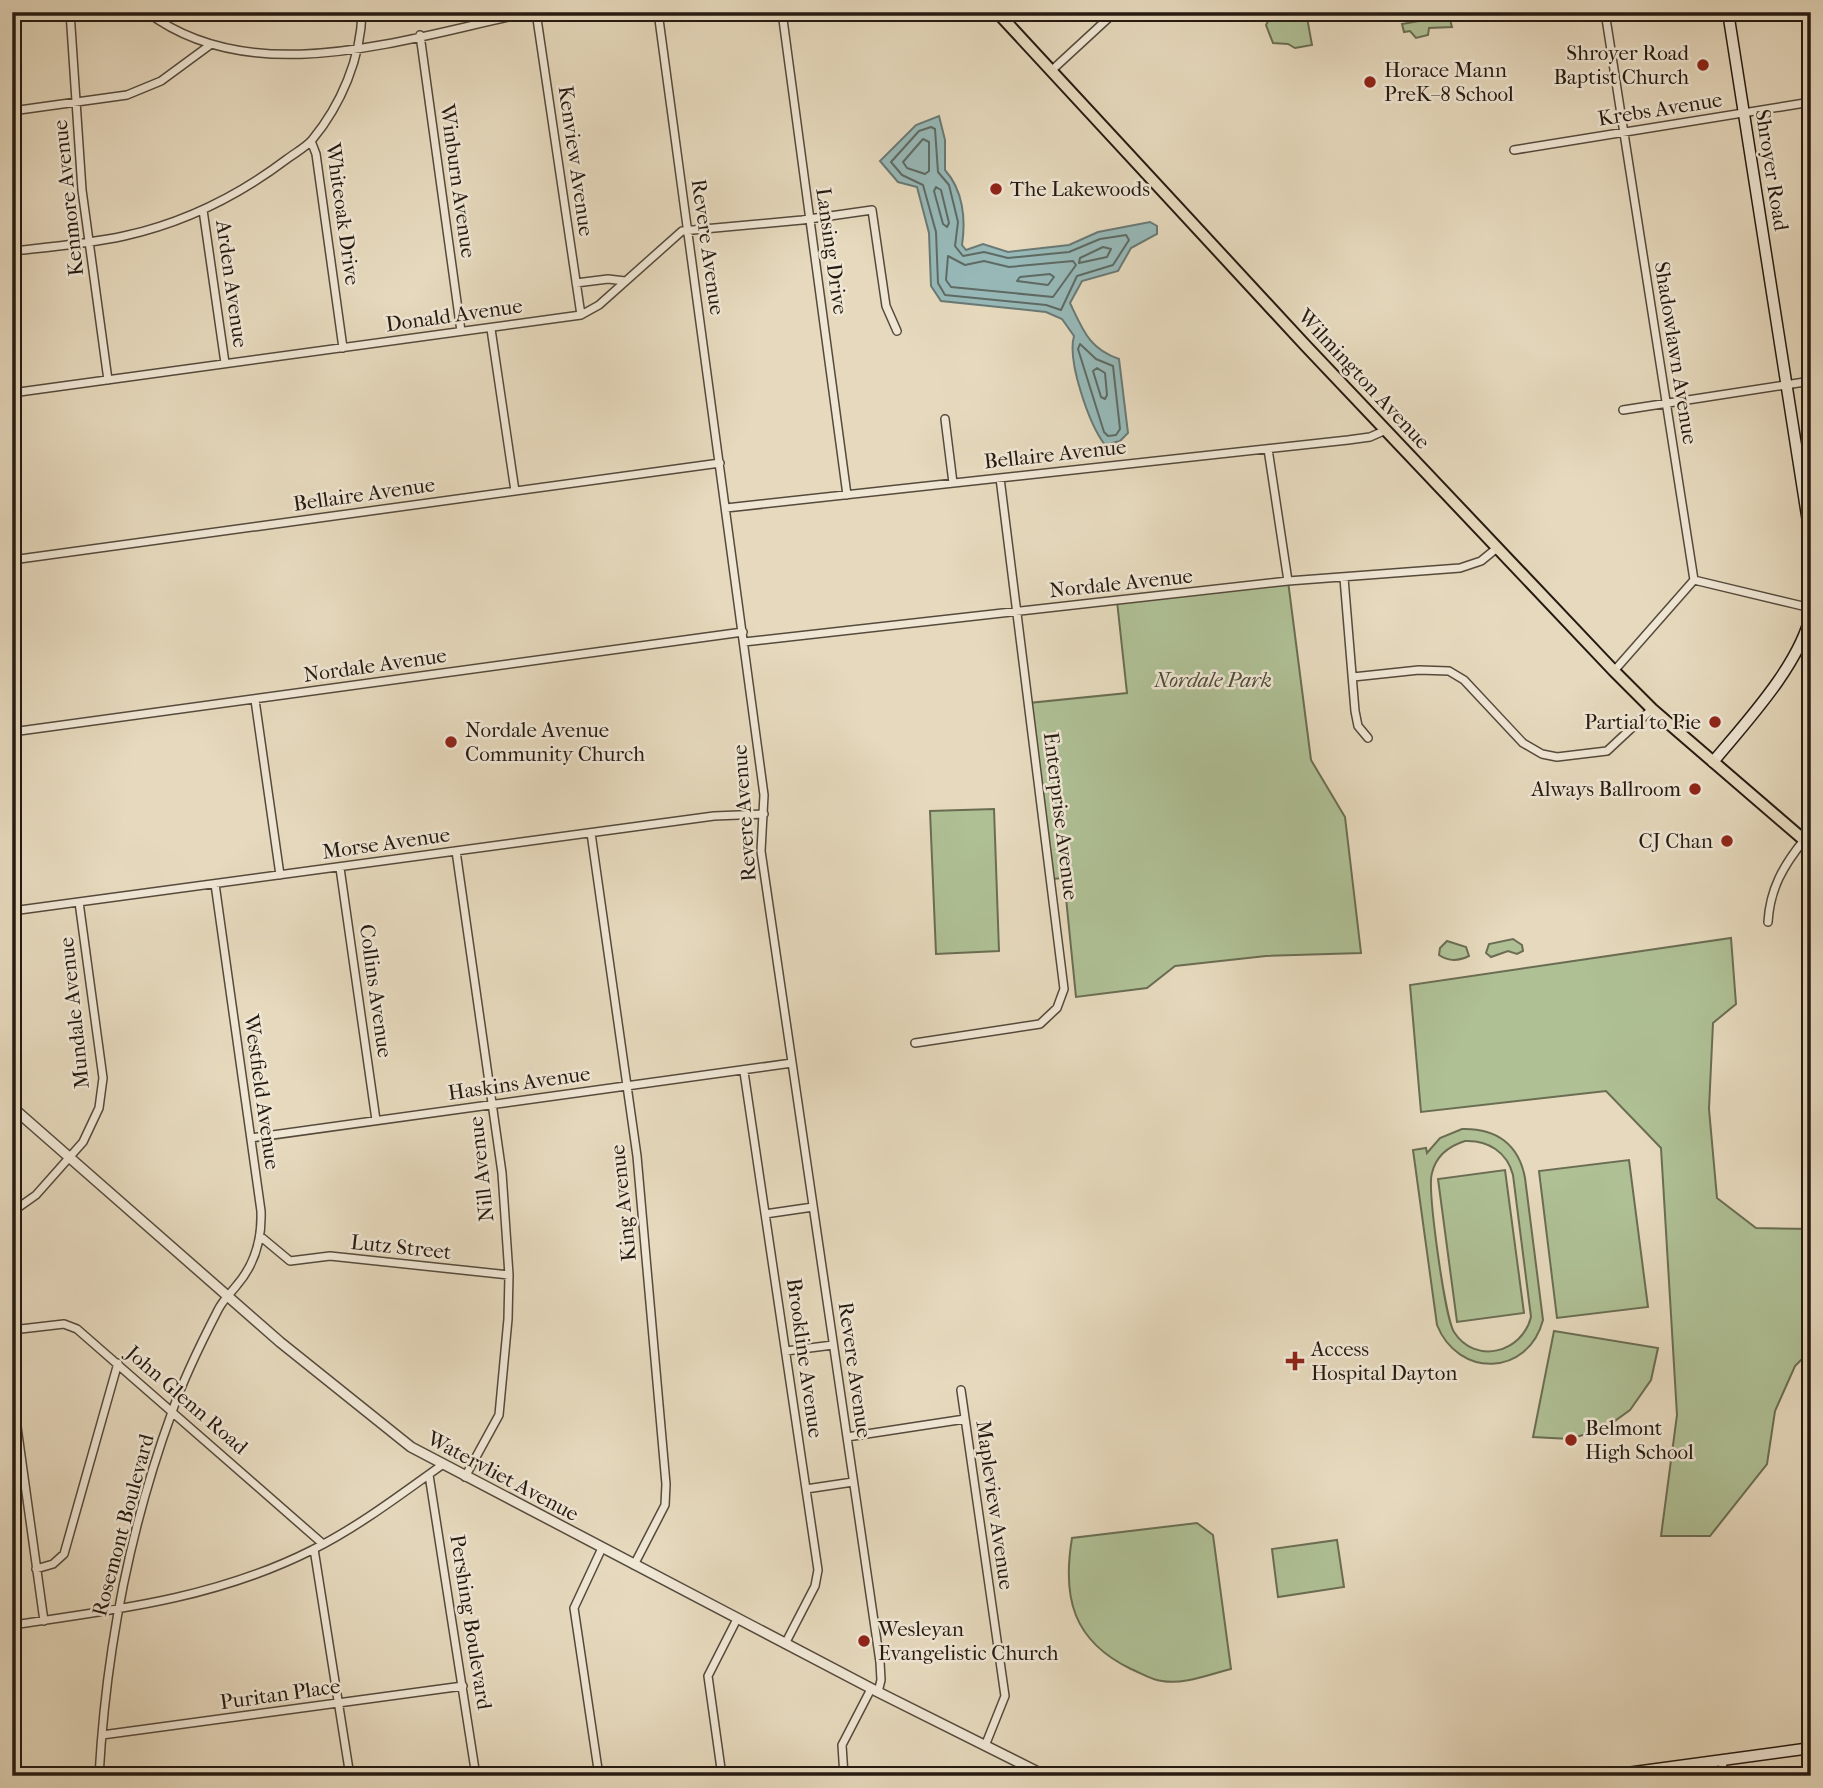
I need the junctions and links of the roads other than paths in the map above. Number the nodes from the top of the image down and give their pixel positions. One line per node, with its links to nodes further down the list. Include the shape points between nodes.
1 (70, 12): 16 (street, Kenmore Avenue)
2 (147, 12): 12 (street, via 177,33)
3 (362, 12): 13 (street, Whiteoak Drive)
4 (534, 12): 11 (street); 28 (street, Kenview Avenue)
5 (658, 12): 24 (street, Revere Avenue)
6 (782, 12): 23 (street, Lansing Drive)
7 (997, 12): 14 (main road, Wilmington Avenue)
8 (1115, 12): 14 (street)
9 (1605, 12): 19 (street, Shadowlawn Avenue)
10 (1728, 12): 18 (main road, Shroyer Road)
11 (420, 36): 13 (street); 31 (street, Winburn Avenue)
12 (209, 45): 13 (street, via 280,56); 16 (street, via 146,89)
13 (358, 47): 20 (street, Whiteoak Drive, via 345,86)
14 (1051, 71): 42 (main road, Wilmington Avenue)
15 (1811, 102): 18 (street, Krebs Avenue)
16 (77, 103): 17 (street); 25 (street, Kenmore Avenue)
17 (12, 111)
18 (1744, 113): 19 (street, Krebs Avenue); 37 (main road, Shroyer Road)
19 (1624, 133): 21 (street, Krebs Avenue); 39 (street, Shadowlawn Avenue)
20 (311, 141): 22 (street, via 270,173); 33 (street, Whiteoak Drive)
21 (1514, 150)
22 (203, 210): 25 (street, via 151,229); 34 (street, Arden Avenue)
23 (809, 219): 24 (street, Donald Avenue); 32 (street, Donald Avenue, via 872,210 886,306); 48 (street, Lansing Drive)
24 (689, 230): 27 (street, Donald Avenue, via 682,231); 44 (street, Revere Avenue)
25 (89, 242): 26 (street); 35 (street, Kenmore Avenue)
26 (12, 251)
27 (625, 281): 28 (street); 29 (street, Donald Avenue)
28 (576, 283): 29 (street, Kenview Avenue)
29 (580, 315): 30 (street, Donald Avenue)
30 (491, 329): 31 (street, Donald Avenue); 47 (street)
31 (461, 331): 33 (street, Donald Avenue)
32 (897, 331)
33 (343, 348): 34 (street, Donald Avenue)
34 (225, 363): 35 (street, Donald Avenue)
35 (108, 380): 38 (street, Donald Avenue)
36 (1811, 381): 37 (street)
37 (1786, 385): 39 (street); 50 (main road, Shroyer Road)
38 (12, 393)
39 (1666, 403): 40 (street); 54 (street, Shadowlawn Avenue)
40 (1623, 410)
41 (945, 419): 46 (street)
42 (1386, 430): 43 (street, Bellaire Avenue, via 1359,439); 51 (main road, Wilmington Avenue)
43 (1268, 449): 45 (street, Bellaire Avenue); 55 (street)
44 (719, 463): 47 (street, Bellaire Avenue); 49 (street, Revere Avenue)
45 (1000, 478): 46 (street, Bellaire Avenue); 57 (street, Enterprise Avenue)
46 (953, 483): 48 (street, Bellaire Avenue)
47 (515, 491): 52 (street, Bellaire Avenue)
48 (847, 495): 49 (street, Bellaire Avenue)
49 (726, 508): 59 (street, Revere Avenue)
50 (1811, 541)
51 (1497, 548): 53 (street, Nordale Avenue, via 1481,561 1460,568); 61 (main road, Wilmington Avenue)
52 (12, 560)
53 (1343, 578): 55 (street, Nordale Avenue); 62 (street)
54 (1694, 580): 56 (street); 61 (street)
55 (1288, 581): 57 (street, Nordale Avenue)
56 (1811, 608)
57 (1017, 612): 60 (street, Nordale Avenue); 78 (street, Enterprise Avenue, via 1064,989 1057,1008 1040,1024)
58 (1811, 614): 67 (main road, via 1779,678)
59 (743, 632): 60 (street, Revere Avenue); 63 (street, Nordale Avenue)
60 (744, 642): 68 (street, Revere Avenue)
61 (1614, 671): 64 (main road, Wilmington Avenue)
62 (1353, 677): 64 (street, via 1449,671 1464,680 1523,743 1557,757 1607,751); 66 (street, via 1358,726)
63 (255, 700): 65 (street, Nordale Avenue); 73 (street)
64 (1651, 709): 67 (main road, Wilmington Avenue)
65 (12, 732)
66 (1368, 738)
67 (1713, 762): 70 (main road, Wilmington Avenue)
68 (764, 814): 69 (street, Morse Avenue); 79 (street, Revere Avenue, via 761,851)
69 (591, 833): 71 (street, Morse Avenue); 81 (street, King Avenue)
70 (1808, 839): 77 (street, via 1788,860 1772,890)
71 (456, 851): 72 (street, Morse Avenue); 82 (street, Nill Avenue)
72 (340, 867): 73 (street, Morse Avenue); 84 (street, Collins Avenue)
73 (279, 874): 74 (street, Morse Avenue)
74 (215, 884): 75 (street, Morse Avenue); 85 (street, Westfield Avenue)
75 (79, 902): 76 (street, Morse Avenue); 86 (street, Mundale Avenue, via 103,1078 96,1118)
76 (12, 911)
77 (1768, 922)
78 (915, 1043)
79 (792, 1063): 80 (street, Haskins Avenue); 87 (street, Revere Avenue)
80 (744, 1072): 81 (street, Haskins Avenue); 89 (street, Brookline Avenue)
81 (628, 1086): 82 (street, Haskins Avenue); 110 (street, King Avenue, via 667,1498)
82 (492, 1105): 84 (street, Haskins Avenue); 91 (street, Nill Avenue)
83 (12, 1107): 86 (street, Watervliet Avenue)
84 (376, 1120): 85 (street, Haskins Avenue)
85 (251, 1138): 90 (street, Westfield Avenue)
86 (69, 1157): 88 (street, Mundale Avenue, via 36,1195); 92 (street, Watervliet Avenue)
87 (813, 1207): 89 (street); 94 (street, Revere Avenue)
88 (12, 1212)
89 (765, 1214): 95 (street, Brookline Avenue)
90 (260, 1236): 91 (street, Lutz Street, via 290,1261 323,1256); 92 (street, Westfield Avenue, via 252,1262)
91 (509, 1275): 104 (street, Nill Avenue, via 499,1411)
92 (227, 1295): 99 (street, Rosemont Boulevard); 102 (street, Watervliet Avenue, via 383,1425)
93 (12, 1330): 96 (street, John Glenn Road, via 71,1326)
94 (833, 1345): 95 (street); 101 (street, Revere Avenue)
95 (786, 1351): 106 (street, Brookline Avenue)
96 (118, 1363): 99 (street, John Glenn Road); 111 (street, via 64,1554 53,1564)
97 (961, 1390): 100 (street, Mapleview Avenue)
98 (12, 1391): 111 (street)
99 (172, 1410): 107 (street, John Glenn Road); 112 (street, Rosemont Boulevard, via 142,1503)
100 (965, 1419): 101 (street); 121 (street, Mapleview Avenue, via 1005,1696)
101 (847, 1437): 105 (street, Revere Avenue)
102 (442, 1465): 103 (street); 104 (street, Watervliet Avenue)
103 (429, 1475): 107 (street); 117 (street, Pershing Boulevard)
104 (465, 1477): 108 (street, Watervliet Avenue)
105 (853, 1482): 106 (street); 118 (street, Revere Avenue, via 880,1662 881,1680)
106 (806, 1489): 116 (street, Brookline Avenue, via 817,1578)
107 (323, 1544): 109 (street)
108 (602, 1548): 110 (street, Watervliet Avenue); 127 (street, via 574,1608)
109 (314, 1549): 112 (street, via 214,1589); 119 (street)
110 (634, 1565): 113 (street, Watervliet Avenue)
111 (36, 1569): 114 (street)
112 (117, 1611): 114 (street); 120 (street, Rosemont Boulevard)
113 (737, 1619): 116 (street, Watervliet Avenue); 128 (street, via 708,1676)
114 (44, 1620): 115 (street)
115 (12, 1625)
116 (785, 1644): 118 (street, Watervliet Avenue)
117 (463, 1686): 119 (street, Puritan Place); 126 (street, Pershing Boulevard)
118 (875, 1691): 121 (street, Watervliet Avenue); 129 (street, Revere Avenue, via 842,1745)
119 (339, 1704): 120 (street, Puritan Place); 125 (street)
120 (102, 1735): 124 (street, Rosemont Boulevard)
121 (985, 1746): 130 (street, Watervliet Avenue)
122 (1811, 1748): 123 (main road)
123 (1722, 1760): 131 (main road); 132 (street)
124 (99, 1776)
125 (350, 1776)
126 (477, 1776)
127 (599, 1776)
128 (722, 1776)
129 (844, 1776)
130 (1046, 1776)
131 (1605, 1776)
132 (1724, 1776)

